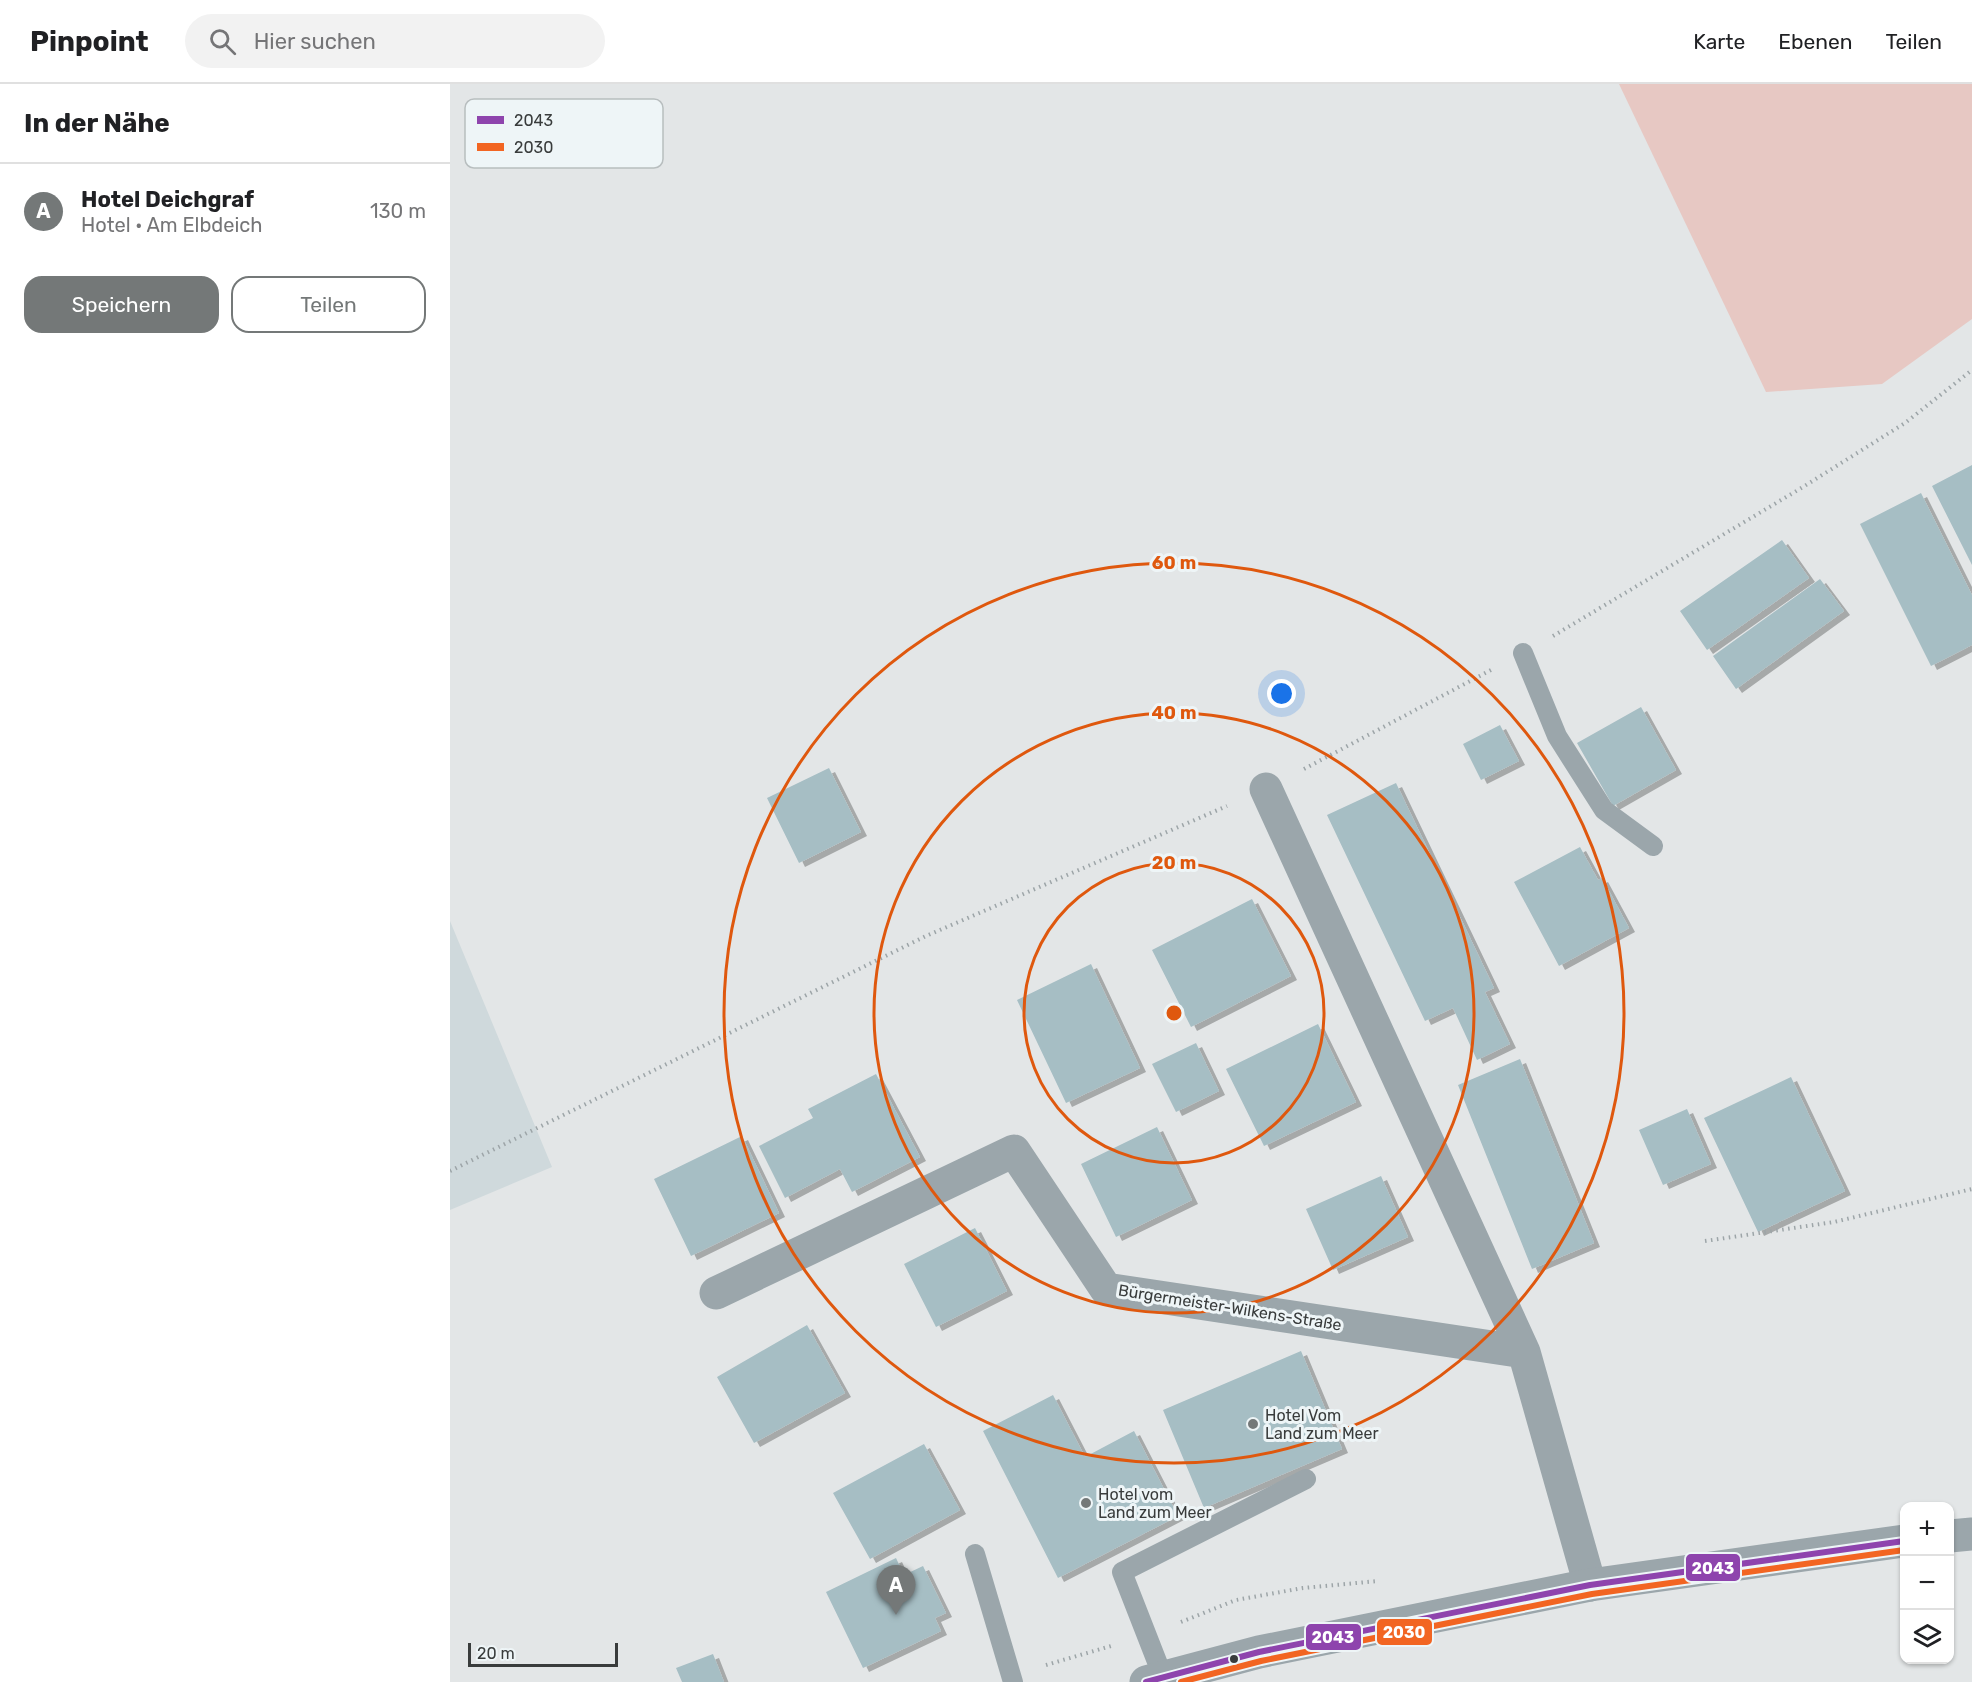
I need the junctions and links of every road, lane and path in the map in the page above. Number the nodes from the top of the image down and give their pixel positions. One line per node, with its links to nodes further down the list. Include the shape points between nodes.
1 (1523, 653): 3 (lane, via 1557,736 1604,810)
2 (1266, 789): 7 (street)
3 (1653, 846)
4 (1972, 1189): 5 (path, via 1834,1222)
5 (1705, 1241)
6 (716, 1293): 7 (street, Bürgermeister-Wilkens-Straße, via 1014,1151 1106,1289)
7 (1524, 1352): 13 (street)
8 (1306, 1479): 14 (lane, via 1122,1572)
9 (1972, 1534): 10 (street)
10 (1954, 1536)
11 (1900, 1542): 13 (street)
12 (975, 1554): 15 (lane)
13 (1590, 1585): 14 (street, via 1259,1652)
14 (1154, 1680)
15 (1014, 1682)

